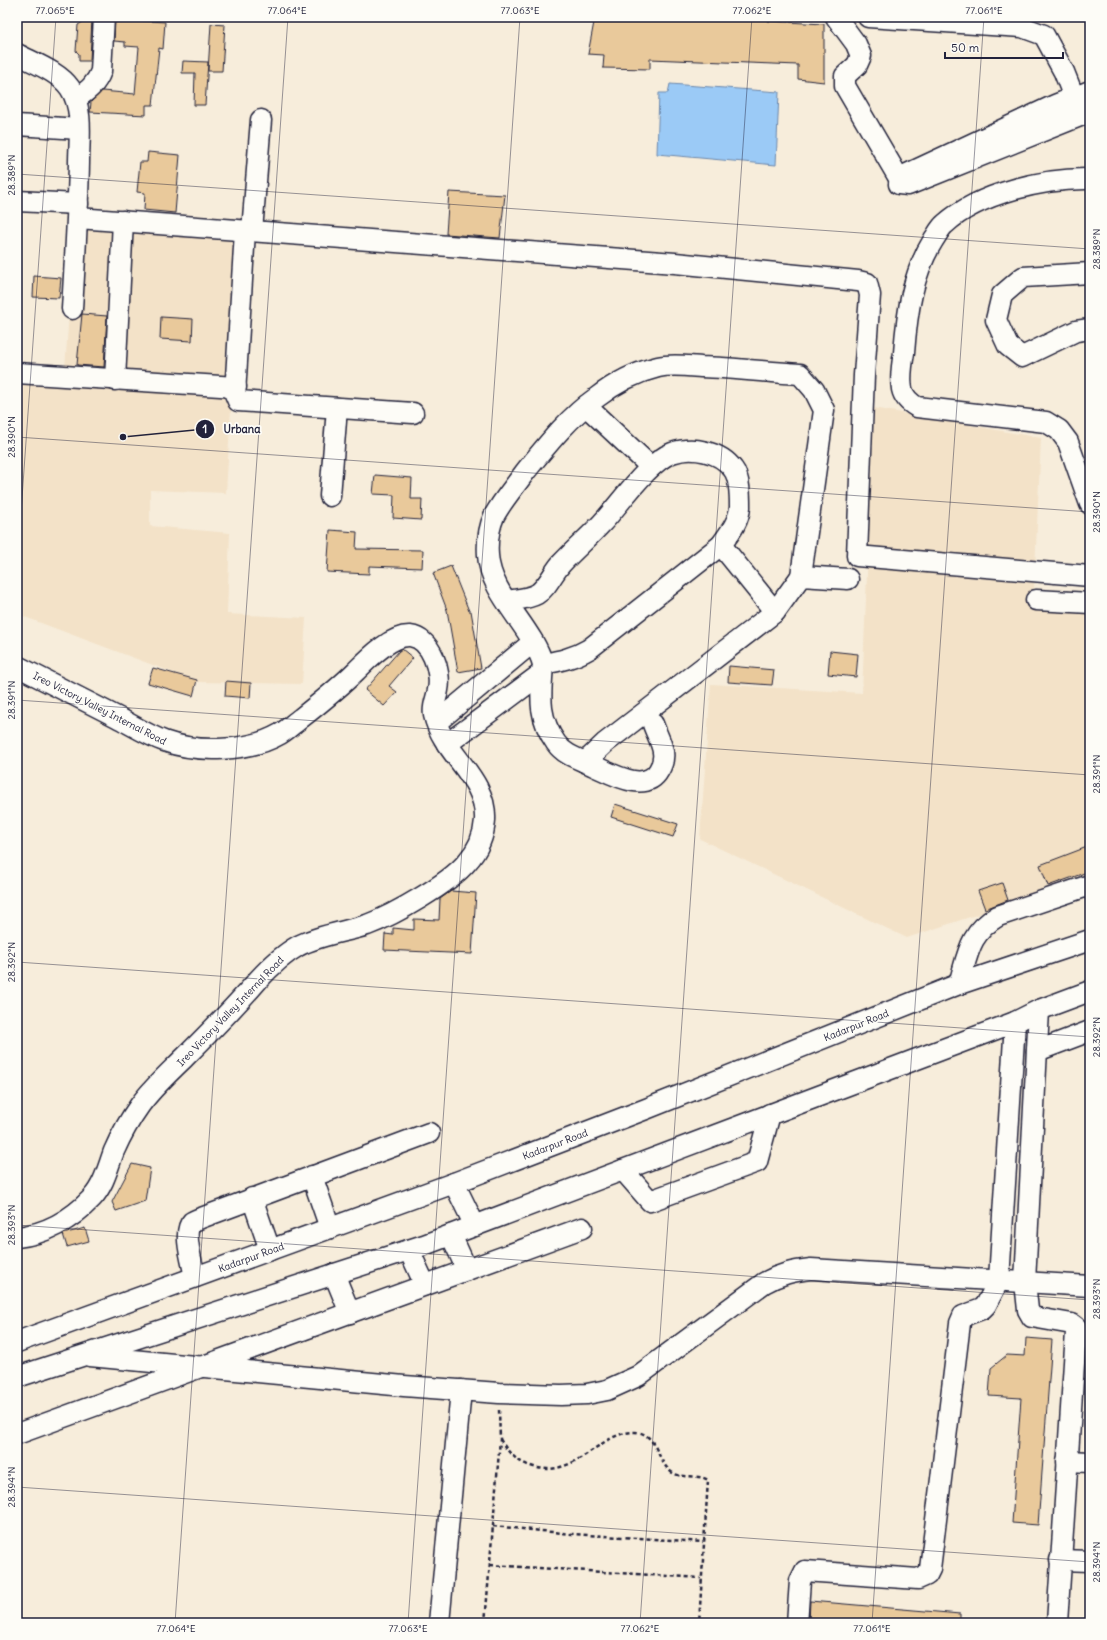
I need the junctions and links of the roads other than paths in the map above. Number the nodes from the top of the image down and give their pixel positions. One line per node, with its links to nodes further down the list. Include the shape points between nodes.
1 (104, 17): 6 (street, via 101,71 94,86)
2 (836, 17): 12 (street, via 856,44 861,56 857,65 846,76 845,86)
3 (868, 17): 5 (street, via 1022,27 1033,30 1044,35)
4 (17, 54): 6 (street, via 60,78)
5 (1082, 94): 7 (street); 12 (street, via 903,176)
6 (76, 99): 10 (street)
7 (1086, 114): 12 (street, via 908,185 899,184)
8 (261, 120): 16 (street)
9 (17, 125): 10 (street)
10 (79, 129): 14 (street)
11 (1090, 179): 30 (street, via 1070,178 1007,191 966,209 944,225 927,251 908,305 901,375 902,390 908,401 917,407 1046,422 1059,430 1068,442)
12 (900, 180)
13 (17, 202): 14 (street)
14 (78, 211): 15 (street); 18 (street)
15 (123, 221): 16 (street); 21 (street)
16 (248, 231): 23 (street); 33 (street, via 675,263 858,281 867,284 870,295 864,375 857,556)
17 (1090, 273): 19 (street, via 1023,277 1002,295 996,320 1008,346 1022,357 1076,331)
18 (72, 309)
19 (1090, 329)
20 (17, 373): 21 (street)
21 (115, 380): 23 (street)
22 (17, 386): 24 (street)
23 (236, 387): 26 (street, via 235,398 241,402)
24 (99, 391)
25 (586, 406): 28 (street); 32 (street, via 623,382 642,372 660,367 800,374 814,390 824,410); 36 (street, via 571,418 545,447 494,516 488,540 490,570)
26 (337, 408): 27 (street); 29 (street)
27 (413, 413)
28 (651, 467): 31 (street, via 671,454 689,450 713,454 733,469 737,478 740,508 736,521); 36 (street, via 602,523 561,564 541,591 529,597)
29 (330, 496)
30 (1090, 504)
31 (721, 545): 38 (street); 41 (street, via 577,657)
32 (801, 576): 34 (street); 38 (street)
33 (1090, 576)
34 (848, 579)
35 (1036, 600): 37 (street)
36 (507, 601): 39 (street)
37 (1090, 604)
38 (775, 612): 45 (street, via 614,735)
39 (533, 642): 41 (street); 42 (street)
40 (17, 666): 42 (street, Ireo Victory Valley Internal Road, via 164,742 194,748 230,749 249,746 280,734 326,699 371,654 406,636 422,640 435,662 439,689 433,713)
41 (543, 669): 44 (street); 45 (street, via 540,699 544,720 563,751)
42 (437, 722): 44 (street, Ireo Victory Valley Internal Road)
43 (653, 724): 45 (street, via 663,753 662,765 656,776 650,780 641,782 618,776)
44 (448, 744): 68 (street, Ireo Victory Valley Internal Road, via 484,799 485,823 482,839 467,863 452,877 388,916 301,944 273,964 140,1105 116,1146 100,1188 92,1198 65,1221 44,1231)
45 (585, 762)
46 (1090, 885): 48 (street, via 998,916 987,923 977,932 972,942)
47 (1090, 940): 48 (street, Kadarpur Road)
48 (959, 984): 62 (street, Kadarpur Road)
49 (1090, 991): 50 (street)
50 (1039, 1010): 51 (street); 53 (street)
51 (1015, 1022): 54 (street); 56 (street)
52 (1090, 1031): 53 (street)
53 (1037, 1051): 55 (street)
54 (1011, 1091): 55 (street); 60 (street)
55 (1035, 1092): 61 (street)
56 (770, 1114): 58 (street); 58 (street, via 757,1162 650,1201)
57 (429, 1133): 59 (street)
58 (623, 1170): 64 (street)
59 (312, 1176): 63 (street); 65 (street)
60 (1007, 1177): 61 (street); 74 (street)
61 (1030, 1178): 75 (street)
62 (454, 1183): 64 (street); 65 (street, Kadarpur Road)
63 (252, 1198): 69 (street); 73 (street, via 192,1223 188,1229 188,1239)
64 (475, 1226): 67 (street)
65 (330, 1228): 69 (street, Kadarpur Road)
66 (582, 1228): 71 (street)
67 (451, 1235): 70 (street); 71 (street)
68 (17, 1237)
69 (270, 1250): 73 (street, Kadarpur Road)
70 (409, 1250): 72 (street); 76 (street)
71 (467, 1270): 76 (street)
72 (334, 1274): 78 (street); 80 (street)
73 (195, 1278): 79 (street, Kadarpur Road)
74 (999, 1280): 75 (street); 83 (street, via 794,1270 764,1283 638,1376 621,1385 587,1394 561,1395); 90 (street, via 986,1306 963,1316 960,1322 930,1569 927,1575 918,1579 805,1571 800,1581)
75 (1025, 1282): 77 (street); 85 (street, via 1029,1314 1037,1318 1067,1322 1076,1327)
76 (425, 1285): 78 (street)
77 (1090, 1286)
78 (350, 1313): 81 (street)
79 (17, 1342)
80 (82, 1355): 81 (street); 82 (street)
81 (203, 1366): 83 (street); 84 (street)
82 (17, 1377)
83 (461, 1390): 89 (street)
84 (17, 1434)
85 (1067, 1460): 86 (street); 87 (street)
86 (1090, 1462)
87 (1060, 1560): 88 (street); 91 (street)
88 (1090, 1561)
89 (439, 1623)
90 (797, 1623)
91 (1057, 1623)

